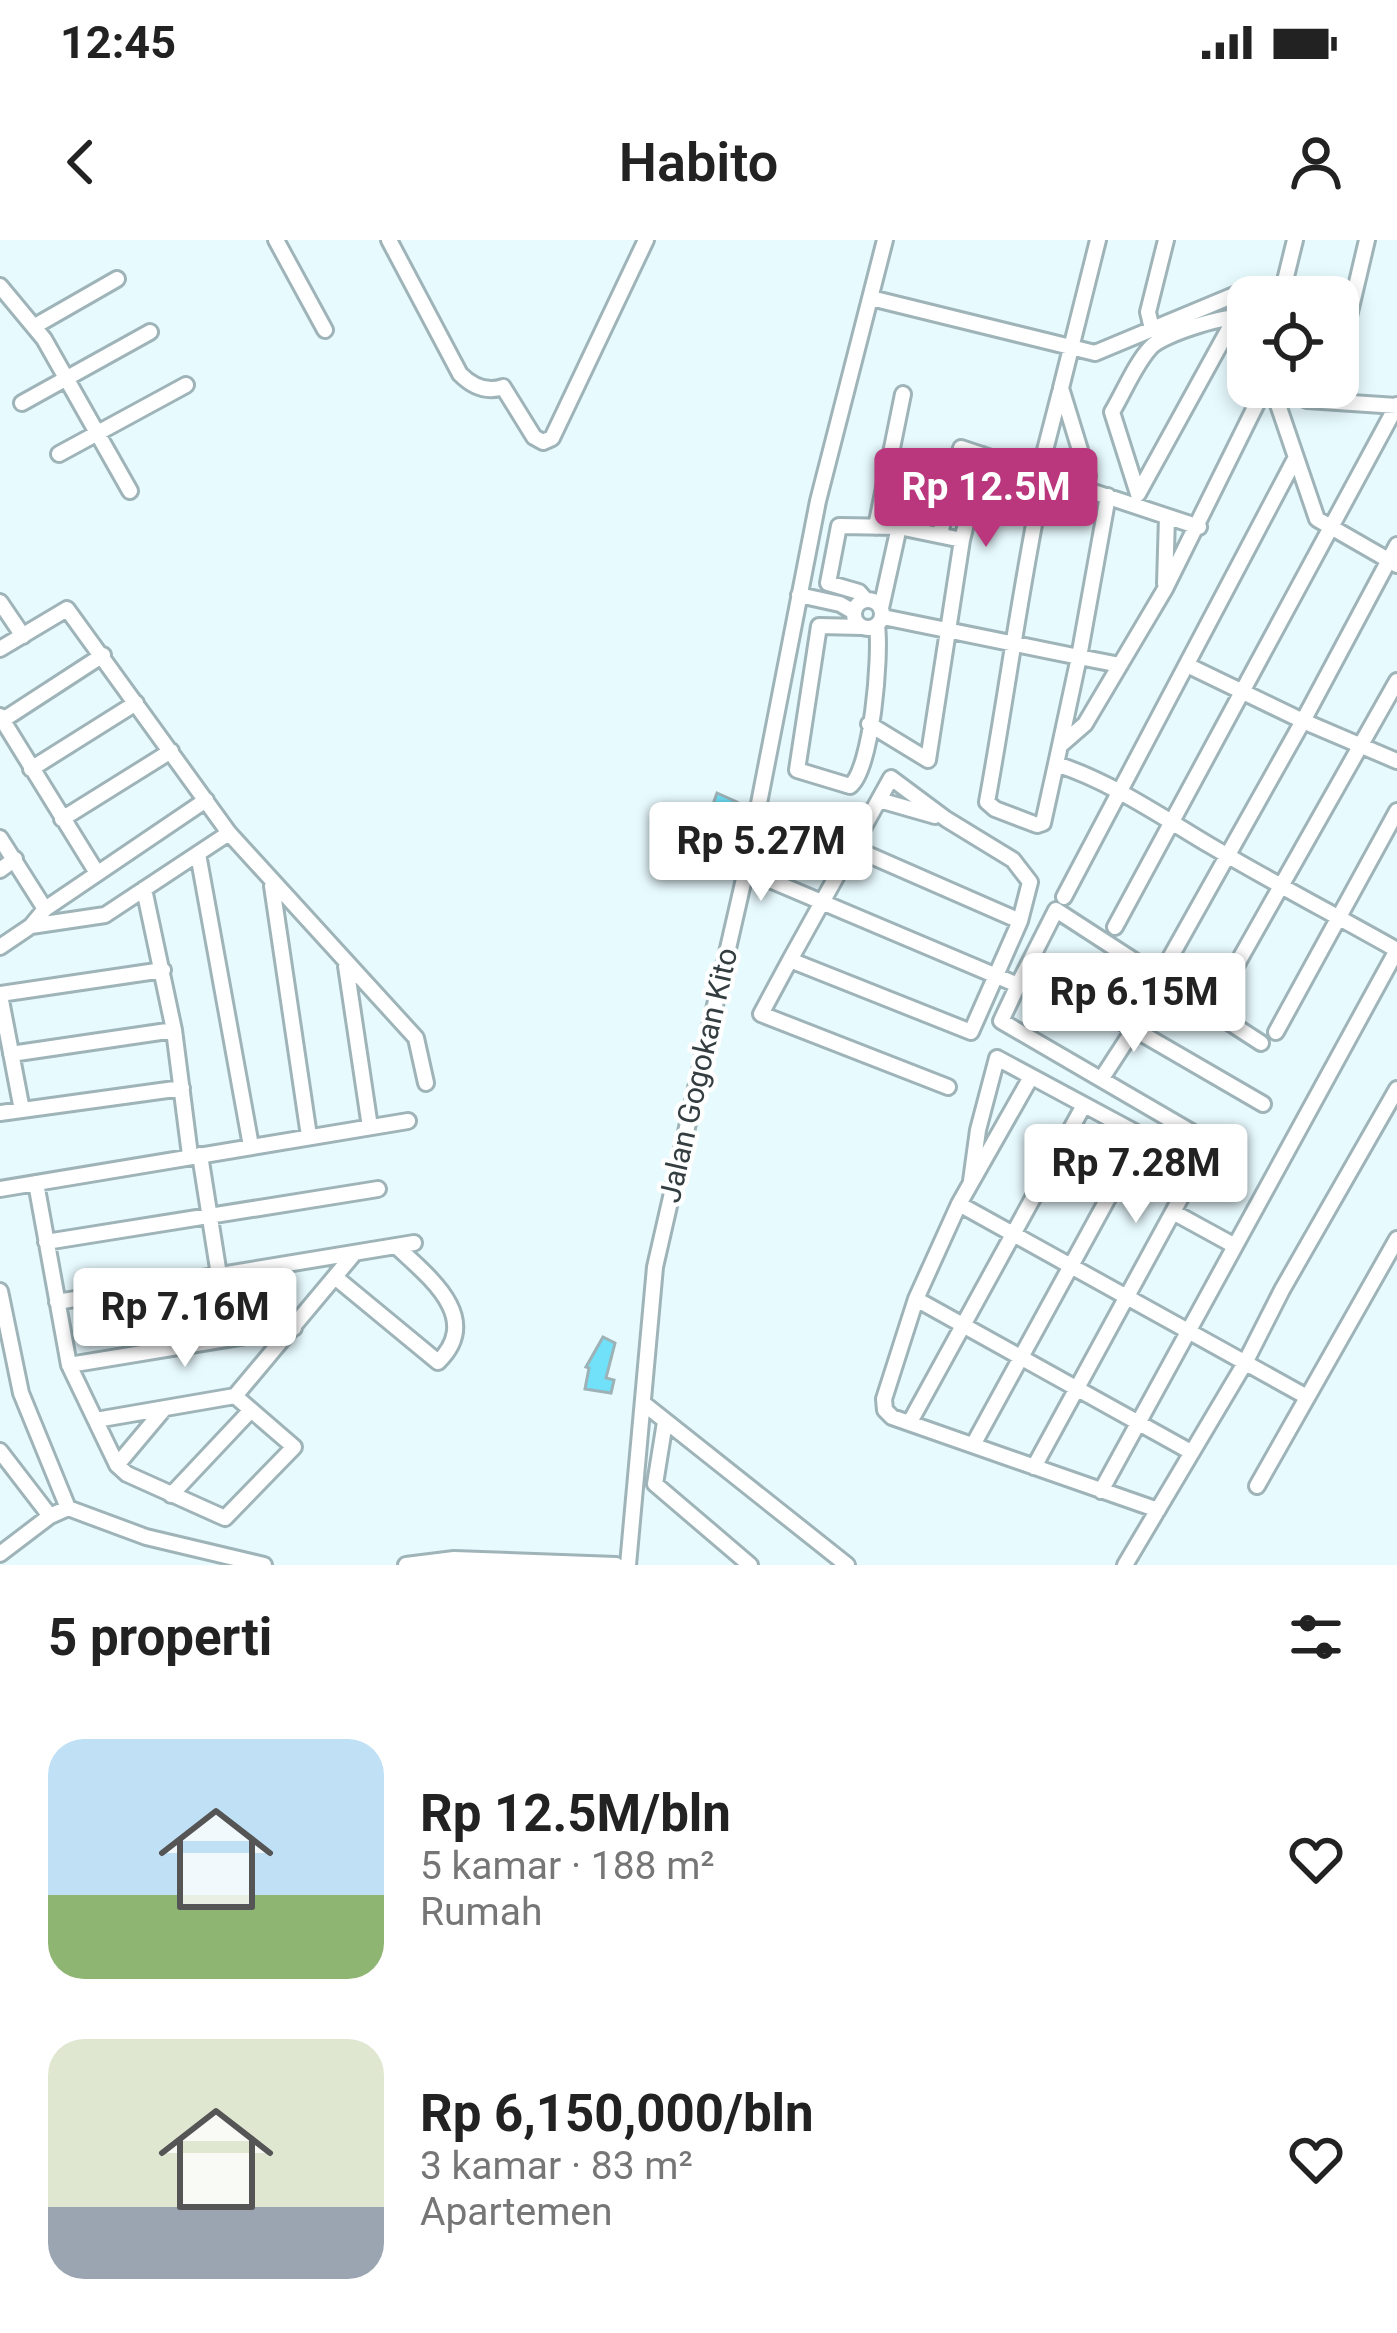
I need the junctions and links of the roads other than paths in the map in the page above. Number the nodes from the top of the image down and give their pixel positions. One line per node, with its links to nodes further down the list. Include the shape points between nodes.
1 (276, 240): 18 (street)
2 (389, 240): 3 (street, via 460,374 482,389 503,387 543,442 552,438)
3 (646, 240)
4 (885, 240): 13 (street, Jalan Gogokan Kito)
5 (1098, 240): 21 (street)
6 (1166, 240): 17 (street, via 1148,312)
7 (1295, 240): 9 (street)
8 (1367, 240): 10 (street)
9 (1286, 276)
10 (1359, 276)
11 (117, 279): 16 (street)
12 (0, 286): 16 (street)
13 (871, 298): 21 (street); 49 (street, Jalan Gogokan Kito)
14 (1227, 298): 17 (street)
15 (1227, 321): 38 (street, via 1153,344 1112,412)
16 (35, 326): 22 (street)
17 (1152, 329): 21 (street, via 1095,353)
18 (325, 330)
19 (149, 332): 22 (street)
20 (1227, 342): 38 (street)
21 (1073, 347): 24 (street)
22 (65, 377): 26 (street); 31 (street)
23 (186, 385): 31 (street)
24 (1061, 388): 24 (street, via 1042,462 1088,476 1075,432)
25 (903, 394): 40 (street)
26 (22, 404)
27 (1359, 405): 28 (street)
28 (1397, 406): 43 (street)
29 (1258, 408): 42 (street)
30 (1277, 408): 34 (street)
31 (98, 434): 32 (street); 36 (street)
32 (59, 454)
33 (983, 455): 35 (street); 44 (street, via 961,448); 45 (street)
34 (1295, 459): 43 (street, via 1317,519); 61 (street)
35 (1044, 474): 37 (street); 56 (street)
36 (130, 491)
37 (1108, 496): 38 (street); 59 (street)
38 (1138, 499): 39 (street)
39 (1167, 517): 42 (street); 48 (street)
40 (876, 527): 41 (street); 50 (street, via 839,526 828,584)
41 (899, 527): 44 (street); 53 (street)
42 (1199, 527): 48 (street)
43 (1332, 528): 47 (street); 63 (street)
44 (940, 534): 45 (street)
45 (962, 540): 54 (street)
46 (1397, 544): 47 (street)
47 (1393, 562): 66 (street)
48 (1165, 589): 60 (street)
49 (799, 596): 52 (street); 88 (street, Jalan Gogokan Kito)
50 (866, 600): 52 (street); 53 (street)
51 (0, 602): 55 (street)
52 (854, 612): 53 (street)
53 (876, 620): 54 (street); 67 (street); 67 (street, via 819,626 797,770 853,785)
54 (948, 629): 56 (street); 67 (street, via 928,760)
55 (23, 636): 57 (street); 58 (street, via 67,609)
56 (1016, 644): 59 (street); 72 (street, via 987,802 1043,823)
57 (0, 650)
58 (103, 655): 64 (street); 65 (street)
59 (1079, 658): 60 (street); 68 (street)
60 (1120, 665): 68 (street, via 1085,724)
61 (1186, 665): 63 (street); 74 (street)
62 (1397, 681): 69 (street)
63 (1241, 692): 66 (street); 80 (street)
64 (136, 704): 70 (street); 73 (street)
65 (1, 718): 73 (street)
66 (1303, 721): 69 (street); 85 (street)
67 (869, 724)
68 (1062, 744): 72 (street)
69 (1361, 745): 71 (street); 91 (street)
70 (171, 752): 75 (street); 78 (street)
71 (1397, 760)
72 (1056, 764): 74 (street)
73 (31, 770): 78 (street)
74 (1116, 793): 80 (street); 93 (street)
75 (206, 800): 81 (street); 89 (street)
76 (879, 800): 79 (street); 79 (street, via 891,778); 83 (street)
77 (1397, 811): 96 (street)
78 (62, 819): 89 (street)
79 (946, 819): 97 (street, via 1013,860 1030,882)
80 (1171, 822): 85 (street); 99 (street)
81 (229, 833): 84 (street); 90 (street)
82 (0, 838): 86 (street)
83 (853, 848): 94 (street); 97 (street)
84 (198, 854): 92 (street); 131 (street)
85 (1226, 855): 91 (street); 102 (street)
86 (15, 859): 87 (street); 95 (street)
87 (0, 870)
88 (746, 870): 94 (street); 167 (street, Jalan Gogokan Kito, via 655,1267)
89 (97, 873): 95 (street)
90 (272, 884): 104 (street); 129 (street)
91 (1282, 885): 96 (street); 110 (street)
92 (144, 890): 98 (street, via 105,915); 106 (street)
93 (1064, 897)
94 (822, 904): 103 (street); 107 (street)
95 (45, 909): 98 (street)
96 (1337, 916): 101 (street); 114 (street)
97 (1020, 921): 107 (street)
98 (31, 926): 100 (street)
99 (1115, 927)
100 (0, 947)
101 (1397, 950): 146 (street)
102 (1170, 958)
103 (790, 960): 107 (street, via 971,1032); 120 (street, via 761,1014)
104 (346, 964): 119 (street, via 416,1038); 128 (street)
105 (1027, 968): 108 (street, via 1056,910); 109 (street); 112 (street)
106 (163, 970): 111 (street); 113 (street)
107 (996, 977): 109 (street)
108 (1165, 980): 112 (street); 115 (street)
109 (1018, 985): 118 (street, via 1001,1021)
110 (1224, 987)
111 (0, 994): 116 (street)
112 (1133, 1025): 118 (street); 123 (street)
113 (174, 1030): 116 (street); 121 (street)
114 (1276, 1032)
115 (1261, 1043)
116 (11, 1054): 125 (street)
117 (1031, 1077): 124 (street); 134 (street); 134 (street, via 997,1058)
118 (1102, 1078): 133 (street)
119 (426, 1083)
120 (948, 1087)
121 (182, 1088): 125 (street); 132 (street)
122 (1395, 1096): 162 (street)
123 (1263, 1104)
124 (1084, 1106): 130 (street); 141 (street)
125 (22, 1110): 126 (street)
126 (0, 1113)
127 (408, 1121): 128 (street)
128 (370, 1127): 129 (street)
129 (309, 1136): 131 (street)
130 (1142, 1136): 139 (street, via 1198,1166); 148 (street)
131 (251, 1146): 132 (street)
132 (195, 1155): 135 (street); 140 (street)
133 (1231, 1155)
134 (971, 1180): 138 (street)
135 (36, 1183): 136 (street); 143 (street)
136 (0, 1189)
137 (378, 1189): 140 (street)
138 (959, 1204): 141 (street); 153 (street)
139 (1174, 1212): 146 (street); 152 (street)
140 (210, 1216): 143 (street); 149 (street)
141 (1013, 1234): 148 (street); 155 (street)
142 (1397, 1239): 166 (street)
143 (46, 1242): 154 (street)
144 (414, 1244): 145 (street)
145 (397, 1246): 147 (street); 150 (street, via 451,1306 457,1326 438,1361)
146 (1235, 1246): 157 (street)
147 (353, 1255): 149 (street); 150 (street)
148 (1068, 1265): 152 (street); 160 (street)
149 (219, 1276): 154 (street); 158 (street)
150 (335, 1277): 156 (street)
151 (0, 1291): 161 (street)
152 (1124, 1296): 157 (street); 164 (street)
153 (916, 1299): 155 (street); 172 (street, via 884,1399 885,1410)
154 (57, 1302): 163 (street)
155 (964, 1324): 160 (street); 172 (street)
156 (294, 1328): 158 (street); 165 (street)
157 (1188, 1331): 162 (street); 173 (street)
158 (229, 1338): 163 (street)
159 (0, 1346): 161 (street)
160 (1021, 1354): 164 (street); 174 (street)
161 (13, 1362): 182 (street)
162 (1245, 1363): 166 (street); 176 (street)
163 (69, 1365): 170 (street)
164 (1076, 1387): 173 (street); 178 (street)
165 (235, 1396): 168 (street); 169 (street)
166 (1307, 1397): 179 (street)
167 (643, 1402): 171 (street); 190 (street, Jalan Gogokan Kito)
168 (165, 1408): 170 (street); 177 (street)
169 (251, 1410): 181 (street); 181 (street, via 292,1442 291,1453 225,1518)
170 (96, 1420): 177 (street)
171 (665, 1421): 191 (street, via 655,1484); 192 (street)
172 (910, 1422): 174 (street)
173 (1138, 1423): 176 (street); 180 (street)
174 (973, 1445): 178 (street)
175 (0, 1451): 184 (street)
176 (1191, 1452): 183 (street)
177 (117, 1465): 181 (street)
178 (1034, 1467): 180 (street)
179 (1257, 1486)
180 (1100, 1491): 183 (street)
181 (171, 1495)
182 (68, 1508): 184 (street); 186 (street)
183 (1158, 1510): 193 (street)
184 (50, 1516): 185 (street)
185 (1, 1552)
186 (196, 1557): 187 (street)
187 (258, 1564)
188 (406, 1565): 189 (street)
189 (616, 1565)
190 (628, 1565)
191 (750, 1565)
192 (847, 1565)
193 (1125, 1565)

